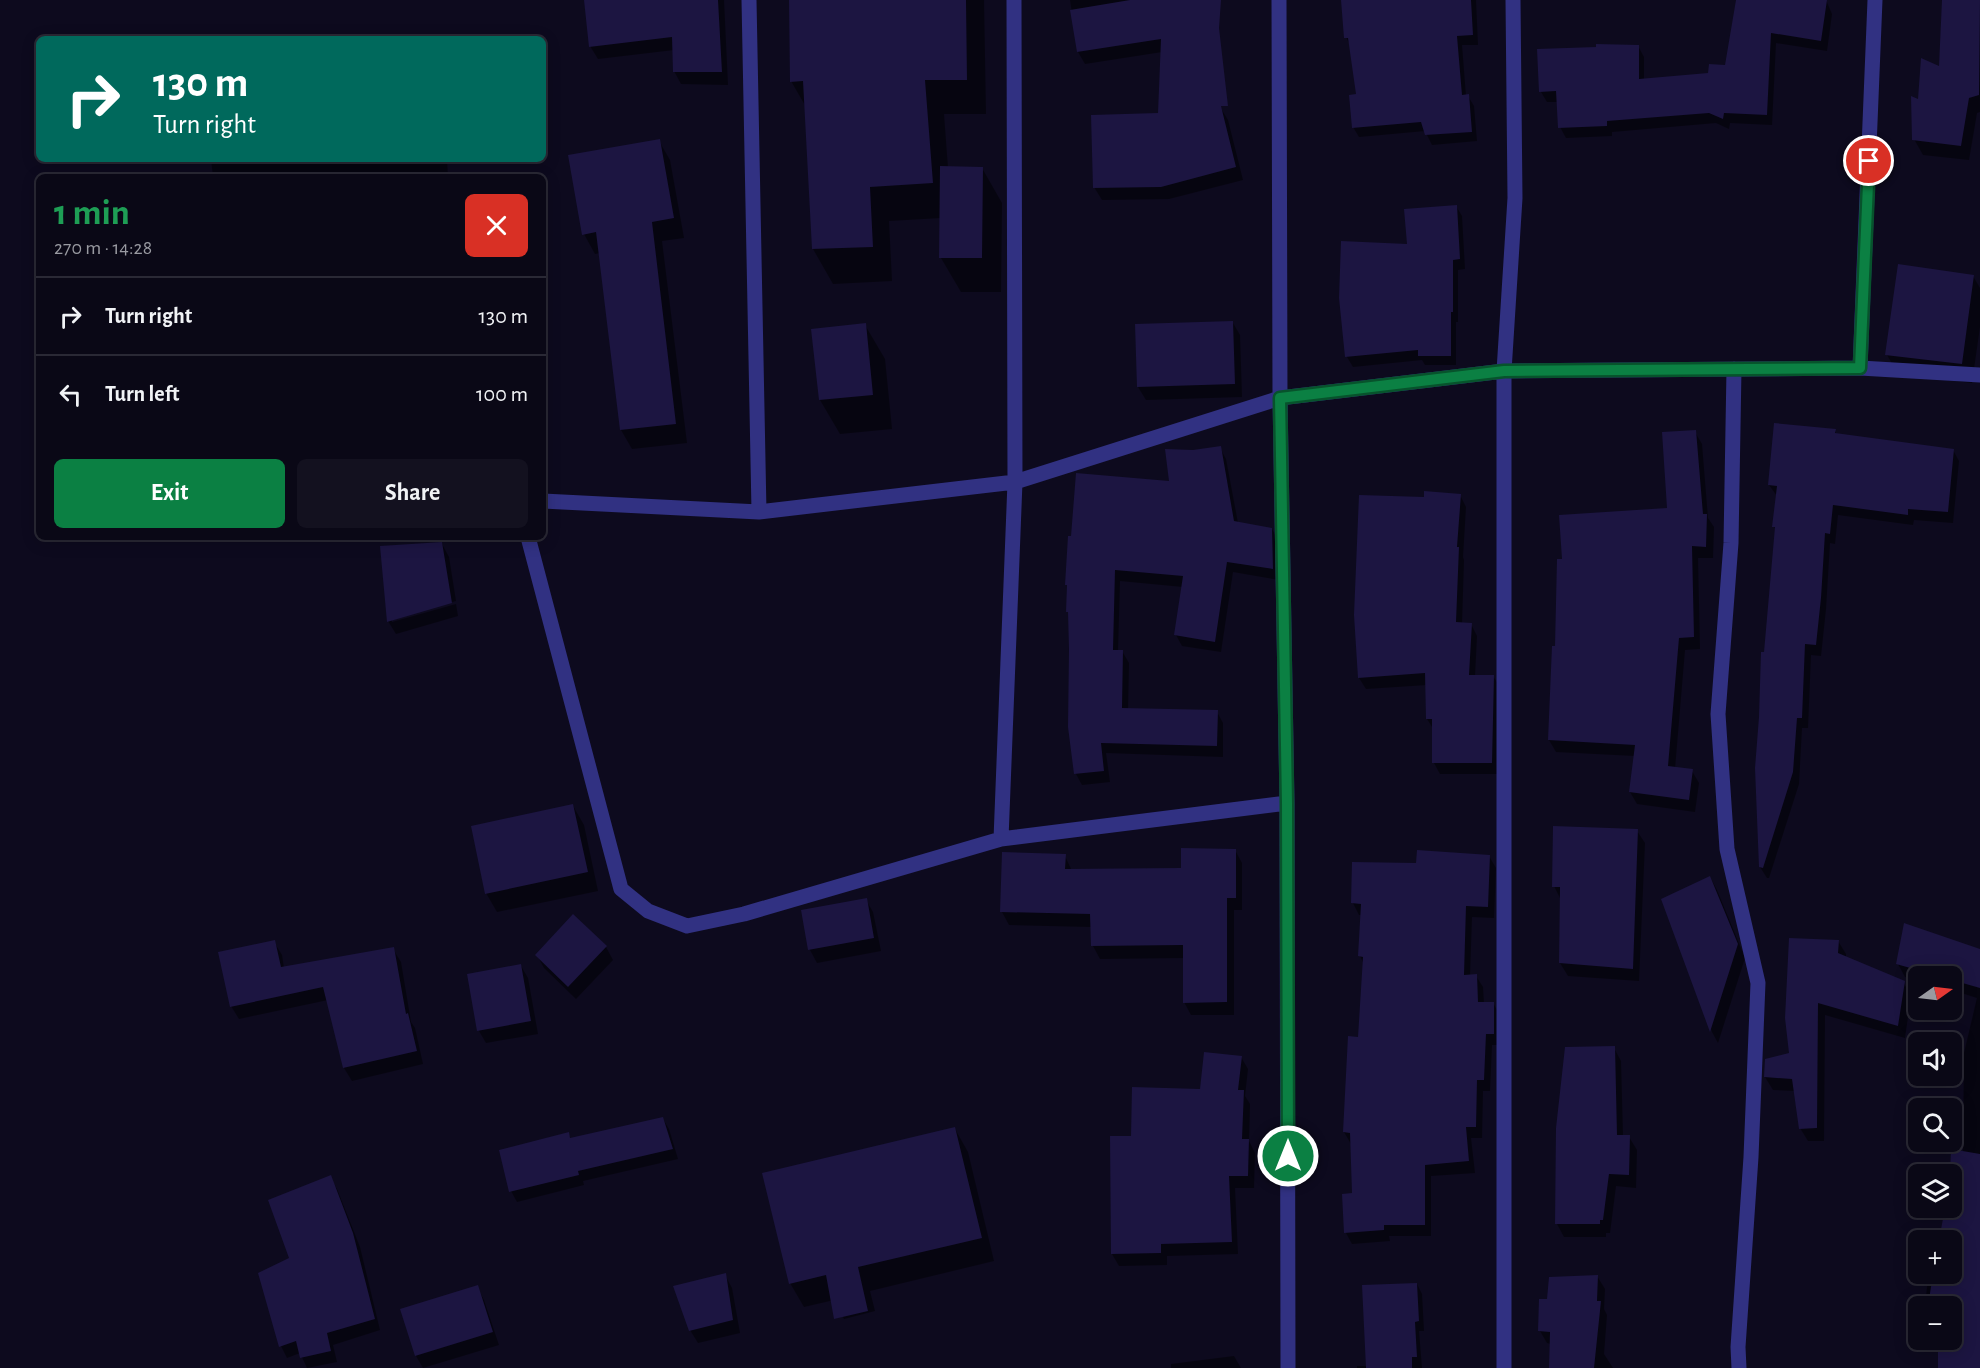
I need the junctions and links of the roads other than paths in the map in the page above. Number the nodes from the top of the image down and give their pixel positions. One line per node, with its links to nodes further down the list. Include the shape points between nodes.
1 (749, 0): 13 (street)
2 (1014, 0): 11 (street)
3 (1279, 0): 10 (street)
4 (1513, 0): 8 (street, via 1515,198)
5 (1875, 0): 6 (street)
6 (1860, 368): 7 (street); 9 (street)
7 (1734, 369): 8 (street); 19 (street, via 1731,543 1718,714 1727,849 1758,983)
8 (1504, 371): 10 (street); 18 (street)
9 (1980, 375)
10 (1280, 398): 11 (street); 15 (street)
11 (1015, 482): 13 (street); 16 (street)
12 (546, 501): 13 (street)
13 (759, 512)
14 (529, 540): 16 (street, via 621,889 648,911 687,926 744,914)
15 (1287, 803): 16 (street); 17 (street)
16 (1001, 839)
17 (1288, 1368)
18 (1504, 1368)
19 (1739, 1368)

